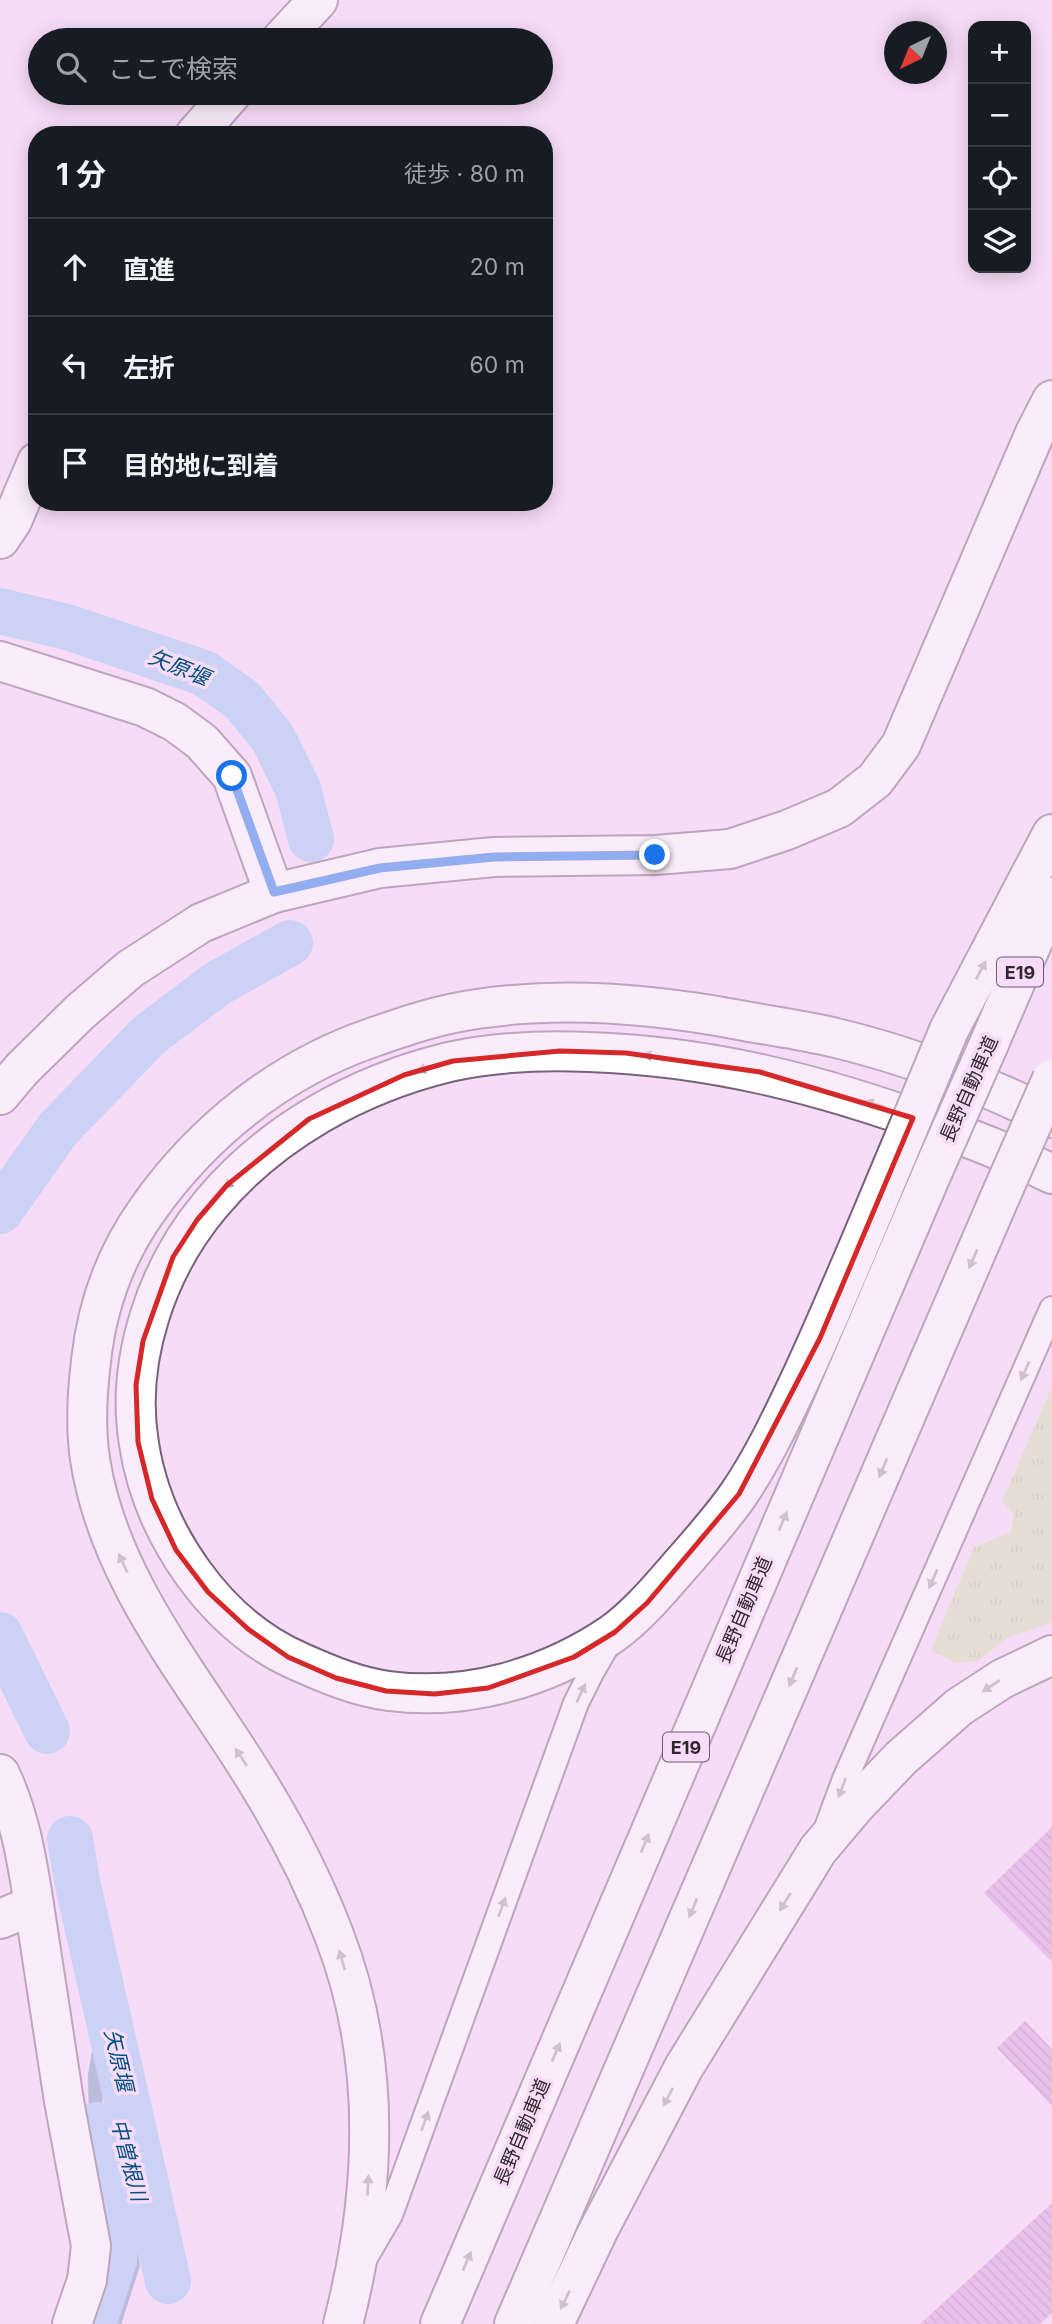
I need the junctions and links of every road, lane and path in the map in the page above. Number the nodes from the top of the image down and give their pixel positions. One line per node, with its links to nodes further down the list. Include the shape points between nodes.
1 (318, 0): 2 (main road)
2 (292, 28)
3 (221, 105): 4 (main road)
4 (203, 126)
5 (1046, 425): 10 (main road, via 901,744 875,780 839,808 730,849 494,857 380,868)
6 (28, 483): 7 (main road)
7 (0, 538)
8 (0, 661): 10 (main road, via 145,707 202,742 232,776)
9 (1052, 834): 17 (main road, one-way to 9, bridge, via 703,1540 739,1494 778,1427 949,1030)
10 (274, 892): 13 (main road, via 201,923 130,970 80,1012)
11 (1052, 897): 25 (main road, 長野自動車道 / E19, one-way to 11, bridge)
12 (1052, 1079): 26 (main road, one-way to 26, bridge)
13 (0, 1095)
14 (1052, 1118): 22 (main road, one-way to 14, via 367,2203 371,2124 365,2059 335,1937 260,1787 155,1624 129,1575 102,1510 90,1460 86,1407 93,1342 105,1289 127,1238 161,1191 248,1103 301,1069 357,1043 414,1023 478,1009 614,1003 834,1037 906,1057)
15 (1052, 1174): 17 (main road, one-way to 17, via 1007,1152 821,1087 691,1061 560,1051 453,1061 404,1075 309,1119 227,1185 173,1257 143,1341 136,1385 138,1442 152,1499 176,1549 208,1592 288,1657 336,1678 386,1691 435,1694 488,1688 540,1672)
16 (1052, 1309): 20 (lane, one-way to 20)
17 (615, 1632): 22 (lane, one-way to 17, via 390,2215 576,1703)
18 (1052, 1655): 20 (main road, one-way to 20, via 958,1707 901,1758)
19 (0, 1774): 21 (main road, via 25,1848)
20 (818, 1850): 27 (main road, one-way to 27, via 684,2067)
21 (17, 1912): 23 (main road, via 64,2101 91,2246 87,2280)
22 (356, 2272): 24 (main road)
23 (72, 2324)
24 (343, 2324)
25 (440, 2324)
26 (514, 2324)
27 (554, 2324)

